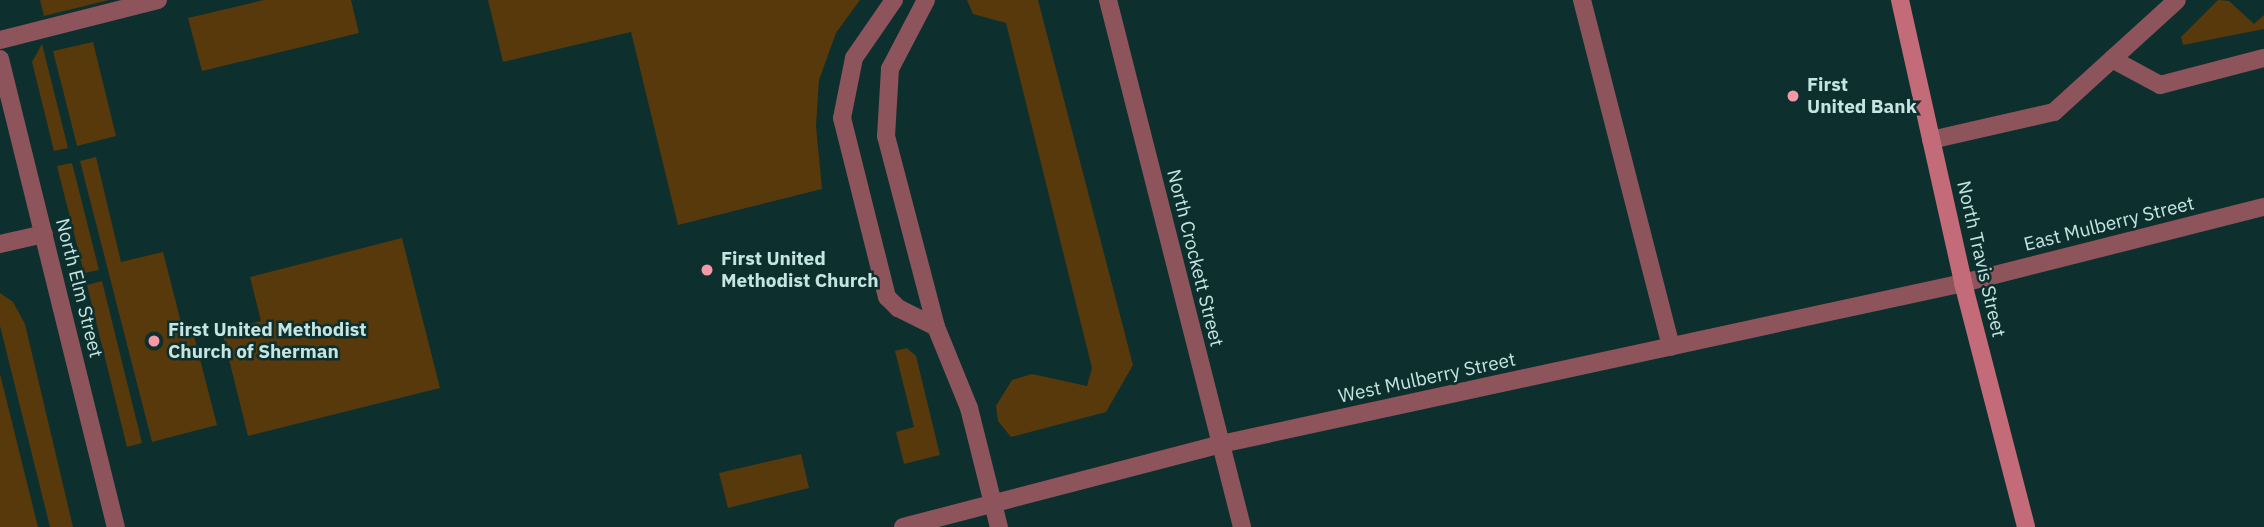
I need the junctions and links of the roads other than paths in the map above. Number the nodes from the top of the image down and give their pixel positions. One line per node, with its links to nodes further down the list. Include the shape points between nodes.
1 (158, 0): 8 (street)
2 (894, 0): 17 (street, via 854,58 842,118 887,297 898,308)
3 (926, 0): 17 (street, via 890,69 884,107 886,136)
4 (1108, 0): 19 (street, North Crockett Street)
5 (1582, 0): 18 (street)
6 (1900, 0): 12 (main road, North Travis Street)
7 (2177, 0): 11 (street)
8 (0, 40)
9 (2264, 58): 11 (street, via 2160,85)
10 (0, 59): 14 (street, North Elm Street)
11 (2112, 59): 12 (street, via 2054,112)
12 (1931, 140): 16 (main road, North Travis Street)
13 (2264, 206): 16 (street, East Mulberry Street)
14 (44, 234): 15 (street); 21 (street, North Elm Street)
15 (0, 244)
16 (1964, 283): 18 (street, West Mulberry Street); 25 (main road, North Travis Street)
17 (936, 327): 20 (street, via 969,408)
18 (1671, 347): 19 (street, West Mulberry Street)
19 (1221, 444): 20 (street, West Mulberry Street); 24 (street, North Crockett Street)
20 (993, 503): 22 (street, West Mulberry Street); 23 (street)
21 (116, 527)
22 (903, 527)
23 (999, 527)
24 (1242, 527)
25 (2026, 527)

